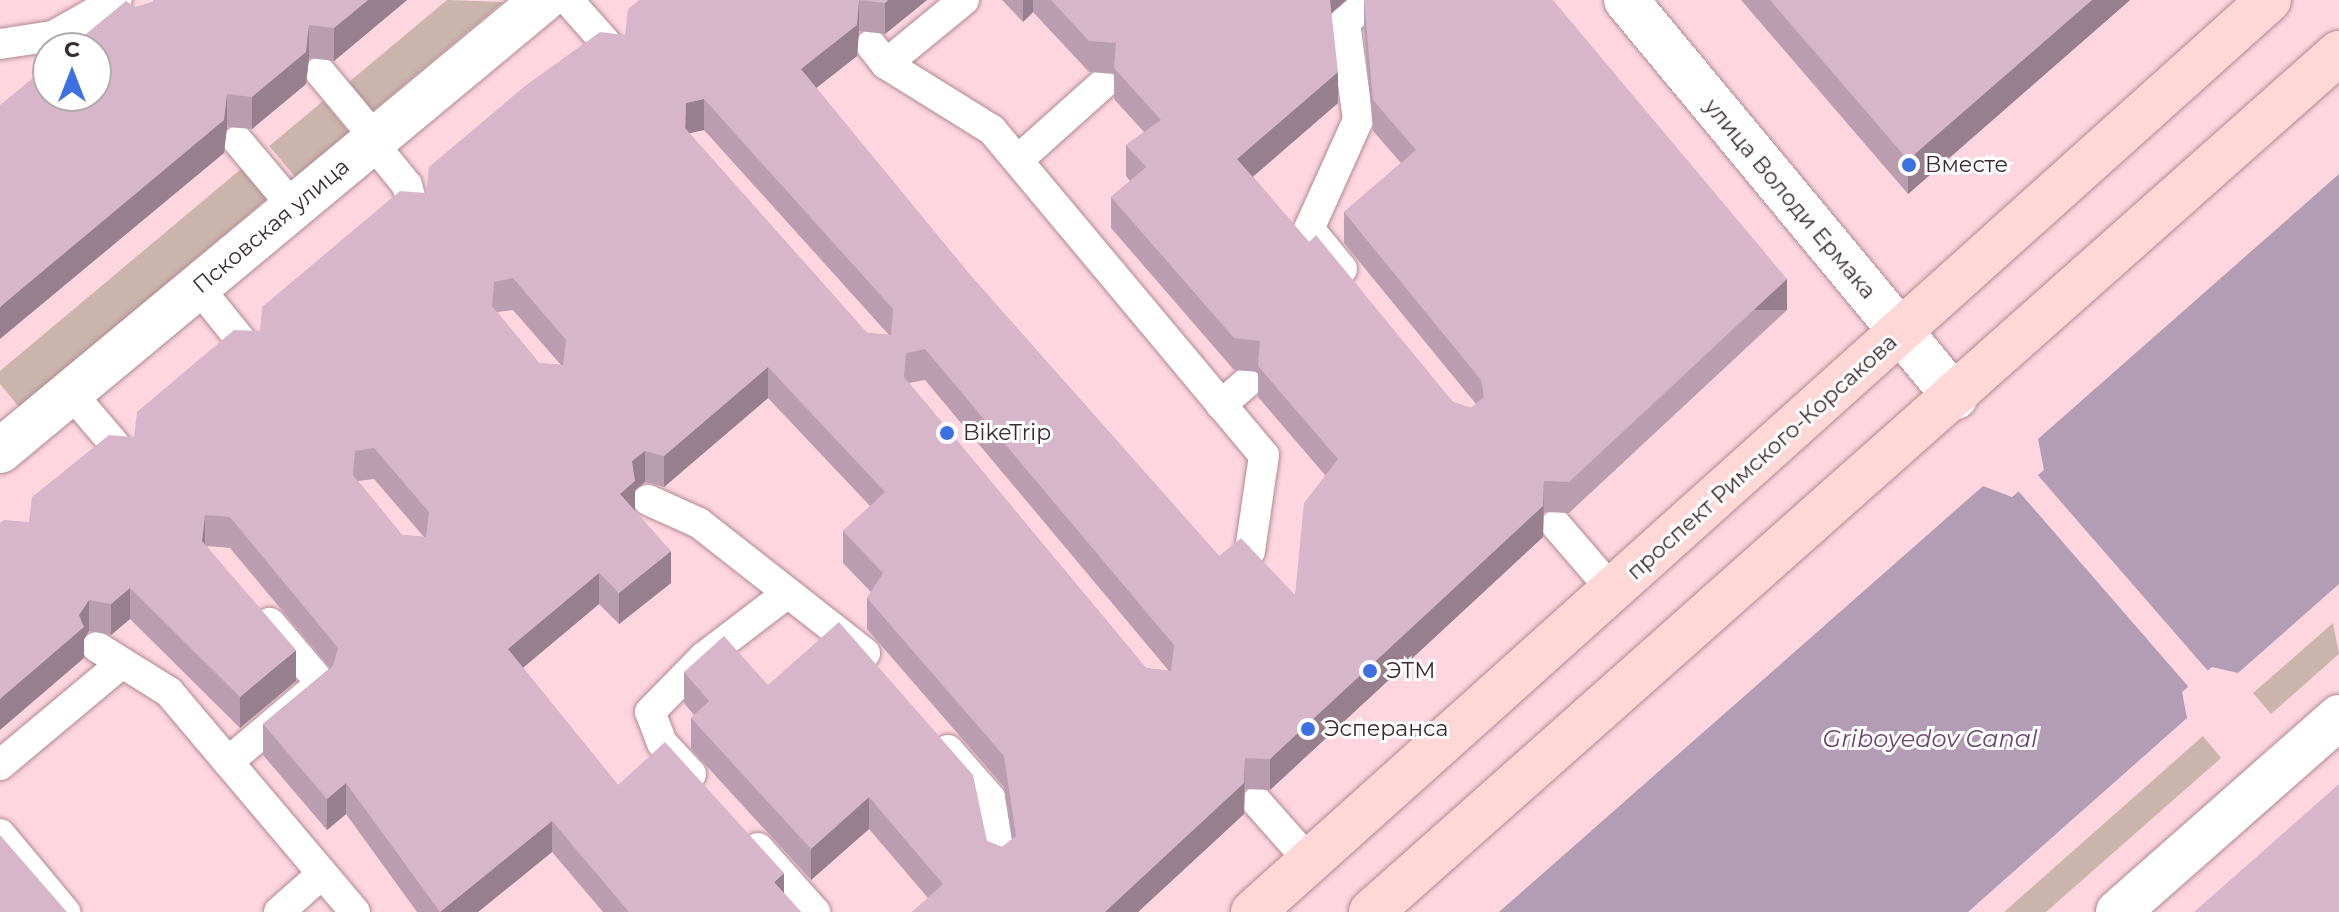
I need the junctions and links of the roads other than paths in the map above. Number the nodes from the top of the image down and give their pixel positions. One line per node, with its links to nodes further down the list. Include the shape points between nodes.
1 (118, 0): 7 (lane); 8 (lane, via 53,36)
2 (964, 0): 15 (lane, via 878,54 992,130)
3 (1370, 0): 19 (lane, via 1345,22 1358,120 1309,229)
4 (1626, 0): 20 (street, улица Володи Ермака)
5 (2269, 0): 20 (main road, проспект Римского-Корсакова)
6 (543, 2): 9 (lane); 13 (street, Псковская улица)
7 (140, 22)
8 (0, 44)
9 (614, 52)
10 (2339, 53): 24 (main road)
11 (320, 72): 13 (lane)
12 (1102, 85): 15 (lane)
13 (374, 140): 16 (street, Псковская улица); 17 (lane, via 407,185)
14 (238, 141): 16 (lane)
15 (1018, 160): 25 (lane)
16 (294, 208): 18 (street, Псковская улица)
17 (414, 211)
18 (198, 287): 21 (lane); 23 (street, Псковская улица)
19 (1357, 294)
20 (1901, 332): 24 (street, улица Володи Ермака); 31 (main road, проспект Римского-Корсакова)
21 (248, 349)
22 (1246, 383): 25 (lane)
23 (71, 393): 26 (street, Псковская улица); 27 (lane)
24 (1955, 397): 51 (main road)
25 (1221, 405): 30 (lane, via 1264,455)
26 (6, 434)
27 (123, 454)
28 (648, 500): 33 (lane, via 699,523)
29 (1556, 525): 31 (lane)
30 (1250, 551)
31 (1613, 591): 44 (main road, проспект Римского-Корсакова)
32 (245, 594): 37 (lane, via 321,683)
33 (785, 595): 34 (lane, via 857,644); 39 (lane, via 704,657 650,712 662,743)
34 (888, 680)
35 (2339, 717): 52 (street)
36 (929, 727): 43 (lane, via 990,798)
37 (228, 762): 38 (lane, via 169,692 110,655); 45 (lane)
38 (0, 765)
39 (713, 799)
40 (1257, 802): 44 (lane)
41 (734, 822): 49 (lane)
42 (0, 834): 46 (lane)
43 (1000, 860)
44 (1310, 862): 50 (main road, проспект Римского-Корсакова)
45 (322, 874): 47 (lane); 48 (lane)
46 (65, 912)
47 (279, 912)
48 (355, 912)
49 (815, 912)
50 (1253, 912)
51 (1371, 912)
52 (2118, 912)

